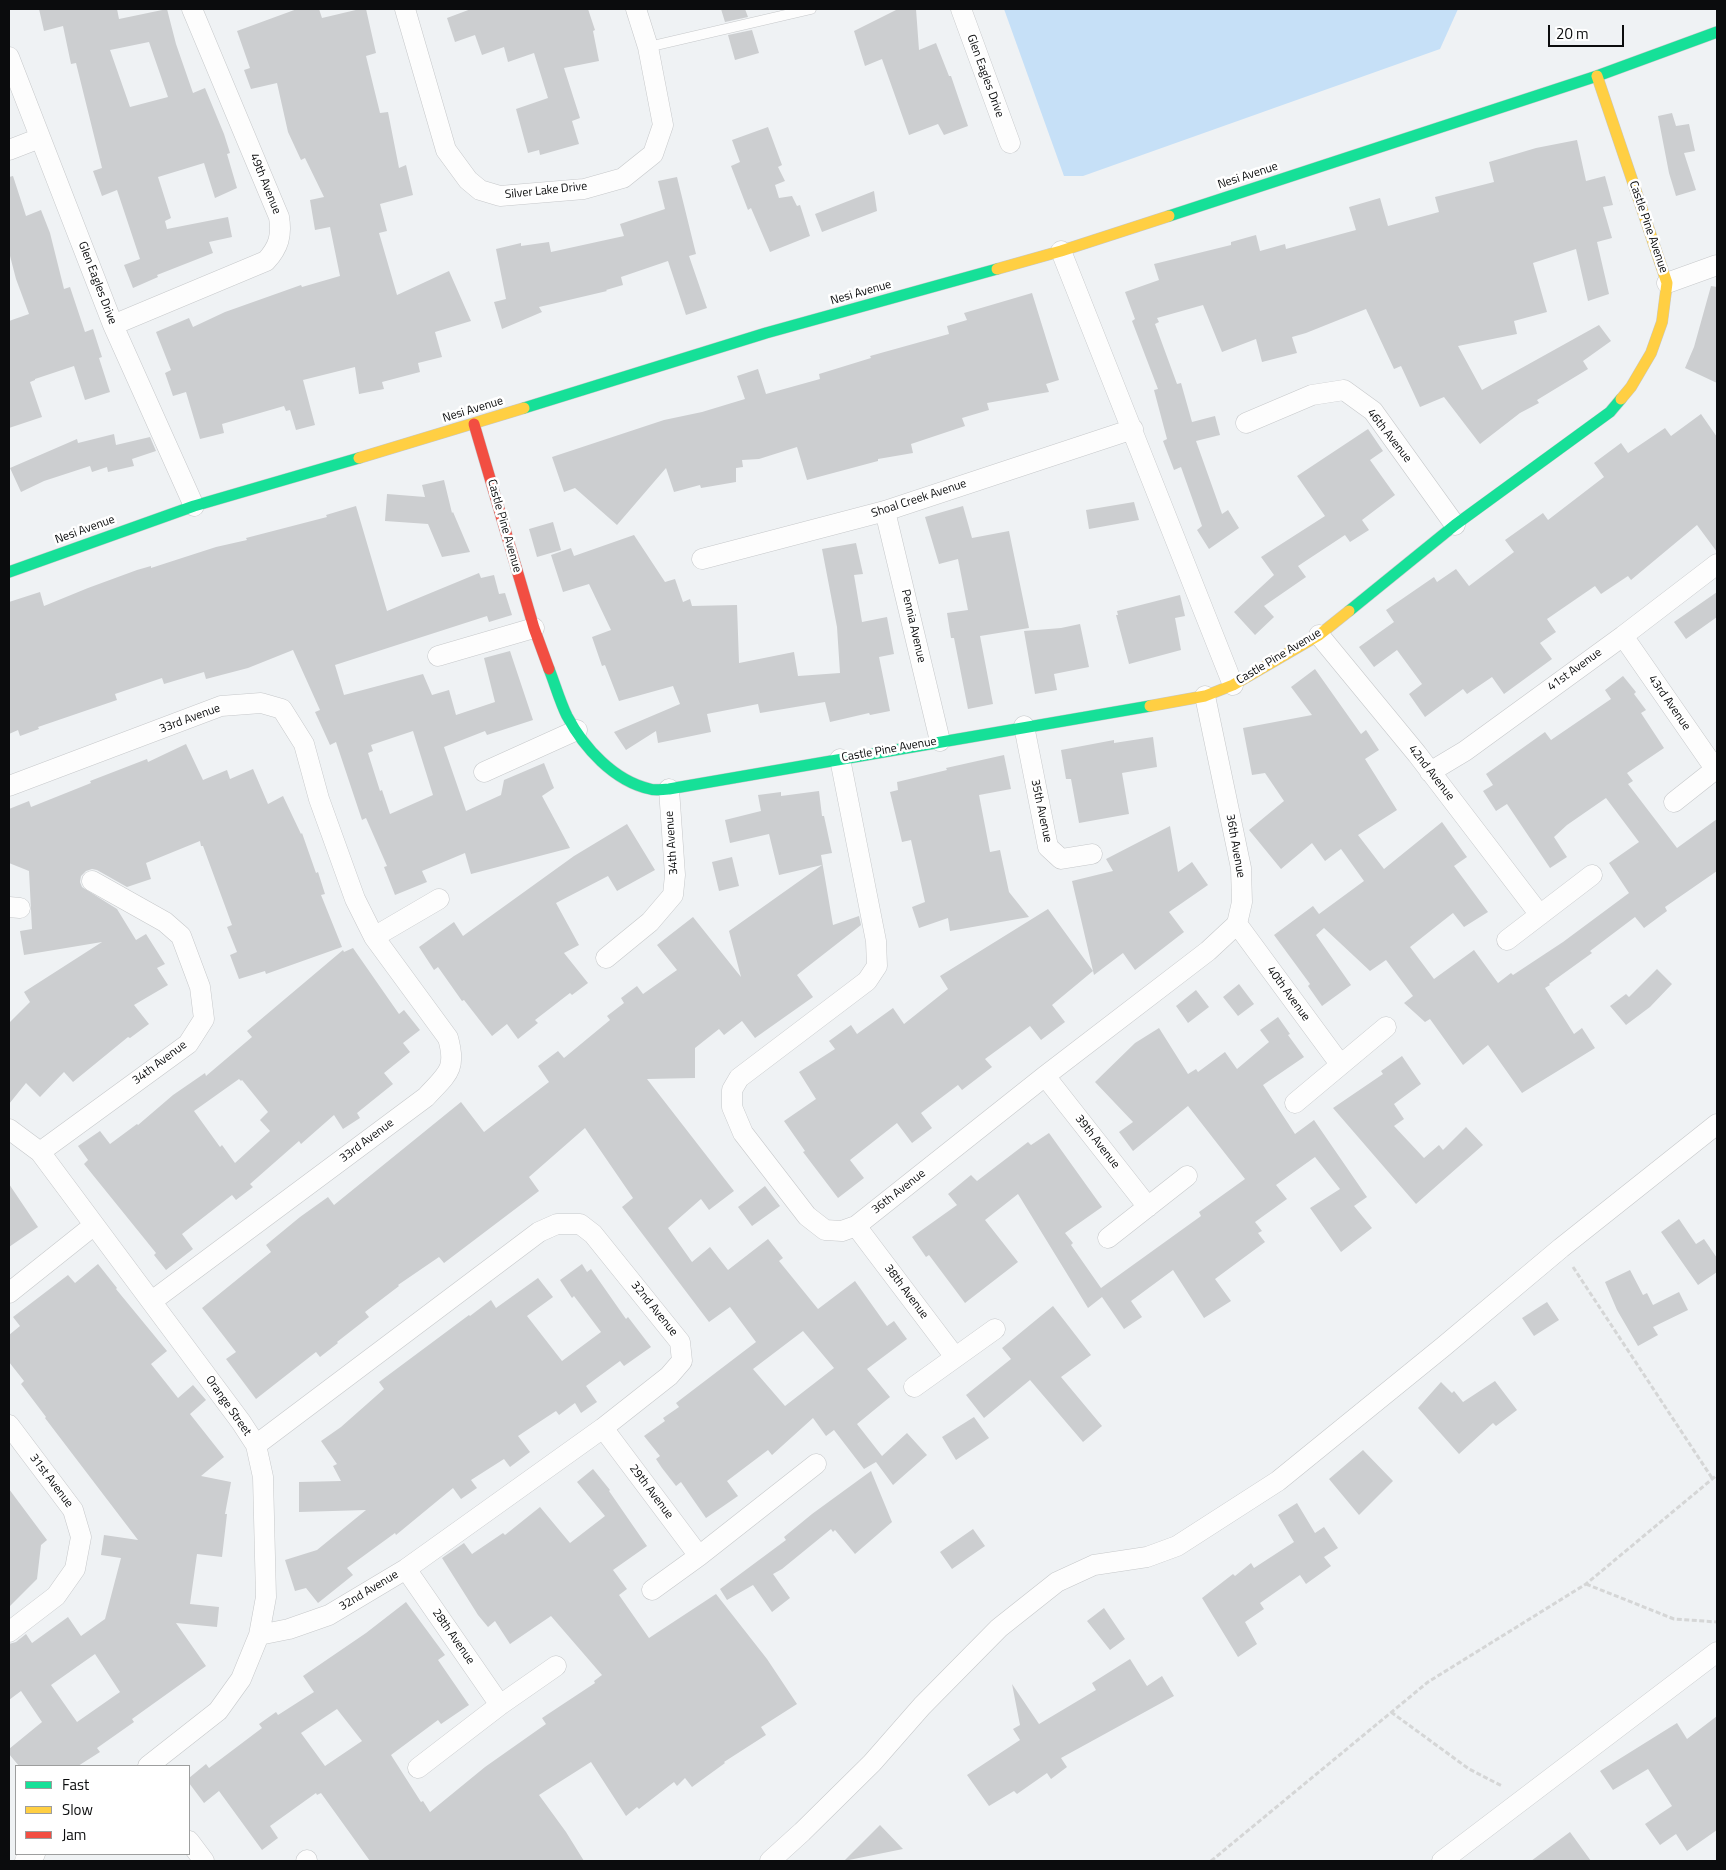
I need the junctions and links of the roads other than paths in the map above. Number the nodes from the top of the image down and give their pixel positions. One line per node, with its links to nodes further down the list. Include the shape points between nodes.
1 (192, 9): 16 (street, 49th Avenue, via 279,217 281,232 277,246 266,261)
2 (405, 9): 7 (street, Silver Lake Drive, via 446,150 468,180 480,190 500,196 584,189 623,178 654,154 663,125)
3 (636, 9): 7 (street, Silver Lake Drive)
4 (811, 9): 7 (lane)
5 (961, 9): 11 (street, Glen Eagles Drive)
6 (1717, 32): 9 (street, Nesi Avenue)
7 (648, 47)
8 (9, 57): 10 (street, Glen Eagles Drive)
9 (1596, 76): 13 (street, Nesi Avenue); 15 (street, Castle Pine Avenue)
10 (40, 138): 12 (street); 16 (street, Glen Eagles Drive)
11 (1010, 143)
12 (9, 150)
13 (1061, 251): 18 (street, Nesi Avenue, via 766,333); 19 (street)
14 (1717, 265): 15 (street)
15 (1666, 283): 22 (street, Castle Pine Avenue, via 1662,322 1651,353 1610,412)
16 (113, 325): 20 (street, Glen Eagles Drive)
17 (1246, 423): 22 (street, 46th Avenue, via 1312,395 1344,390 1373,411)
18 (474, 424): 20 (street, Nesi Avenue); 26 (street, Castle Pine Avenue)
19 (1133, 429): 21 (street, Shoal Creek Avenue); 30 (street)
20 (194, 506): 25 (street, Nesi Avenue)
21 (885, 511): 23 (street, Shoal Creek Avenue); 34 (street, Pennia Avenue)
22 (1455, 525): 27 (street, Castle Pine Avenue)
23 (702, 559)
24 (1717, 564): 28 (street, 41st Avenue)
25 (9, 572)
26 (534, 628): 29 (street); 33 (street, Castle Pine Avenue, via 567,716)
27 (1319, 634): 30 (street, Castle Pine Avenue); 38 (street, 42nd Avenue)
28 (1623, 636): 36 (street, 43rd Avenue); 38 (street, 41st Avenue, via 1465,751)
29 (438, 656)
30 (1233, 685): 31 (street, Castle Pine Avenue)
31 (1205, 696): 32 (street, Castle Pine Avenue); 47 (street, 36th Avenue, via 1241,868 1242,902)
32 (1024, 726): 34 (street, Castle Pine Avenue); 42 (street, 35th Avenue, via 1048,847 1061,859)
33 (577, 730): 37 (street); 40 (street, Castle Pine Avenue, via 586,746 626,780 652,790)
34 (940, 741): 35 (street, Castle Pine Avenue)
35 (840, 759): 40 (street, Castle Pine Avenue); 61 (street, 36th Avenue, via 876,941 877,966 867,981 739,1078 732,1090 732,1107 742,1133 807,1216 825,1230 842,1231)
36 (1716, 769): 41 (street, 43rd Avenue)
37 (484, 772)
38 (1430, 772): 46 (street, 42nd Avenue)
39 (9, 786): 48 (street, 33rd Avenue, via 221,706 261,703 282,709 304,744 319,800 355,899)
40 (668, 789): 50 (street, 34th Avenue, via 675,875 673,895 650,922)
41 (1674, 802)
42 (1092, 854)
43 (1592, 875): 46 (street)
44 (92, 881): 57 (street, 34th Avenue, via 165,922 181,936 200,986 204,1019 188,1044)
45 (439, 899): 48 (street)
46 (1540, 915): 49 (street)
47 (1237, 924): 52 (street, 40th Avenue); 53 (street, 36th Avenue, via 1208,951)
48 (374, 937): 64 (street, 33rd Avenue, via 448,1038 453,1055 449,1071 426,1097)
49 (1507, 940)
50 (606, 958)
51 (1386, 1027): 52 (street)
52 (1340, 1064): 54 (street)
53 (1045, 1076): 59 (street, 39th Avenue); 61 (street, 36th Avenue)
54 (1295, 1103)
55 (1717, 1124): 84 (street, via 1278,1481 1177,1546 1147,1557 1094,1565 1057,1582 999,1628 922,1706 872,1763)
56 (9, 1129): 57 (street, Orange Street)
57 (40, 1152): 60 (street, Orange Street)
58 (1187, 1176): 59 (street)
59 (1148, 1207): 62 (street)
60 (93, 1226): 63 (street); 64 (street, Orange Street)
61 (856, 1226): 66 (street, 38th Avenue)
62 (1108, 1238)
63 (9, 1292)
64 (152, 1301): 70 (street, Orange Street)
65 (995, 1328): 66 (street)
66 (955, 1357): 67 (street)
67 (914, 1387)
68 (9, 1425): 75 (street, 31st Avenue, via 73,1510 81,1537 76,1569 56,1596)
69 (603, 1428): 70 (street, 32nd Avenue, via 682,1362 680,1342 593,1234 580,1224 557,1224 539,1232); 72 (street, 29th Avenue); 73 (street, 32nd Avenue)
70 (256, 1445): 76 (street, Orange Street, via 263,1477 266,1559 266,1597)
71 (816, 1464): 72 (street)
72 (699, 1556): 74 (street)
73 (406, 1569): 76 (street, 32nd Avenue, via 329,1615); 79 (street, 28th Avenue)
74 (652, 1590)
75 (9, 1632)
76 (259, 1635): 80 (street, Orange Street, via 241,1679 218,1711)
77 (1717, 1652): 85 (street)
78 (556, 1666): 79 (street)
79 (500, 1705): 81 (street)
80 (149, 1765)
81 (418, 1768)
82 (190, 1842): 83 (street)
83 (204, 1861)
84 (770, 1861)
85 (1442, 1861)

